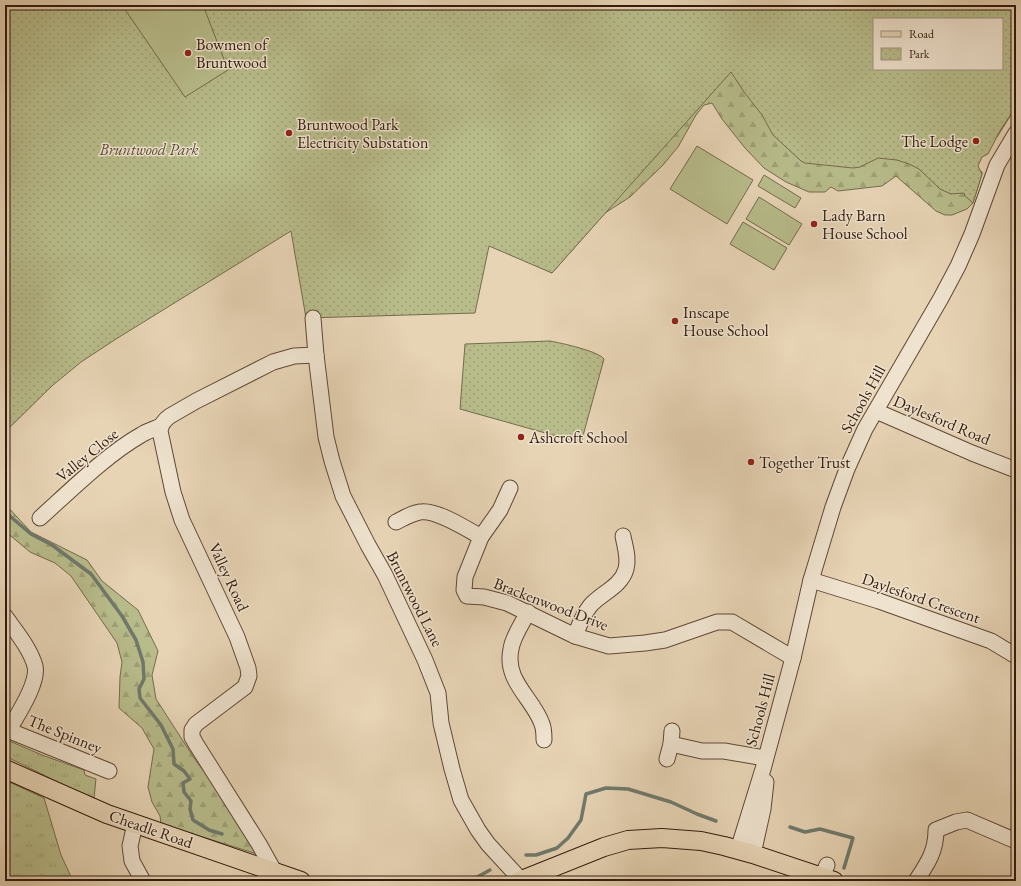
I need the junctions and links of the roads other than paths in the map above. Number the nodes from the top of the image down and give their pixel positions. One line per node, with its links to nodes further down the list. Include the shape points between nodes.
1 (1016, 133): 2 (street, Schools Hill)
2 (1010, 156): 5 (street, Schools Hill, via 997,165 958,266)
3 (313, 318): 4 (street, Bruntwood Lane)
4 (316, 355): 6 (street, via 284,358 266,365 170,416); 33 (street, Bruntwood Lane, via 326,437 339,483 348,507 385,575 428,666 438,693 441,723 461,800 488,844)
5 (876, 411): 7 (street, Daylesford Road); 13 (street, Schools Hill, via 847,469)
6 (161, 426): 9 (street, Valley Close, via 141,435 116,453); 28 (street, Valley Road, via 160,431 182,520 237,637 249,676 245,687 196,724 192,730 192,737)
7 (1016, 470)
8 (510, 488): 12 (street, Brackenwood Drive, via 500,510)
9 (40, 518)
10 (396, 522): 12 (street, via 417,512 429,512 452,520)
11 (623, 536): 16 (street, via 626,570 620,581 590,605)
12 (481, 537): 14 (street, Brackenwood Drive, via 464,577 464,590 467,596 507,603)
13 (811, 580): 17 (street, Daylesford Crescent, via 991,641); 18 (street, Schools Hill)
14 (528, 612): 16 (street, Brackenwood Drive); 20 (street, via 514,638 511,668 519,687 543,724)
15 (5, 616): 19 (street, The Spinney, via 27,648 35,668 33,686)
16 (574, 636): 18 (street, Brackenwood Drive, via 609,646 630,645 665,640 717,622 732,622)
17 (1016, 656)
18 (793, 658): 22 (street, Schools Hill)
19 (7, 730): 24 (street, The Spinney)
20 (544, 740)
21 (667, 759): 22 (street, via 672,738 702,752 724,751)
22 (764, 764): 27 (street, Schools Hill, via 766,790 763,809)
23 (5, 770): 25 (main road, Cheadle Road)
24 (109, 771)
25 (136, 824): 28 (main road, Cheadle Road); 31 (street, via 130,846 132,861)
26 (1016, 841): 30 (street, via 968,820 930,826 934,850)
27 (746, 852): 29 (main road); 33 (main road, via 694,841 662,838 628,840 582,855)
28 (274, 871): 32 (main road, Cheadle Road)
29 (828, 874)
30 (918, 880)
31 (143, 881)
32 (301, 881)
33 (520, 881)

